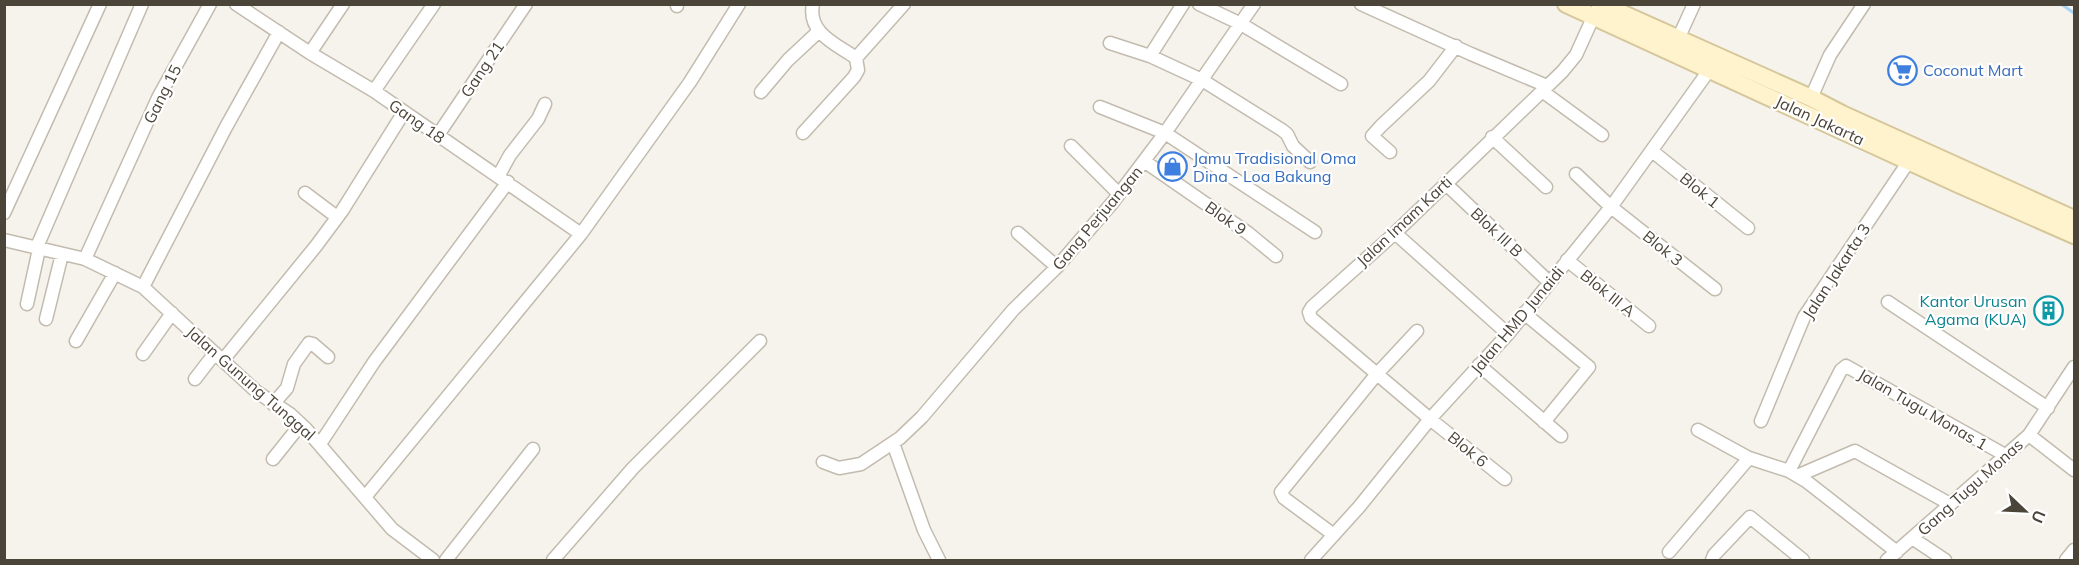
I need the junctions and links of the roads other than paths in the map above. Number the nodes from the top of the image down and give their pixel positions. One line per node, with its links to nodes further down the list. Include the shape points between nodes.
1 (100, 4): 58 (street)
2 (142, 4): 68 (street)
3 (210, 4): 71 (street, Gang 15, via 158,98)
4 (236, 4): 18 (street, Gang 18)
5 (343, 4): 27 (street)
6 (434, 4): 34 (street)
7 (526, 4): 42 (street, Gang 21)
8 (739, 4): 65 (street, via 642,151)
9 (813, 4): 23 (street, via 812,18)
10 (904, 4): 29 (street)
11 (1183, 4): 28 (street)
12 (1199, 4): 21 (street)
13 (1254, 4): 21 (street, Gang Perjuangan)
14 (1361, 4): 26 (street)
15 (1566, 4): 19 (main road, Jalan Jakarta)
16 (1694, 4): 24 (street)
17 (1863, 4): 36 (street, via 1830,55)
18 (253, 9): 22 (street, Gang 18)
19 (1598, 9): 20 (main road, Jalan Jakarta); 30 (main road, Jalan Jakarta); 33 (street, Jalan Imam Karti, via 1576,55)
20 (1626, 9): 24 (main road, Jalan Jakarta)
21 (1241, 24): 31 (street, Gang Perjuangan); 32 (street)
22 (279, 32): 27 (street, Gang 18); 76 (street)
23 (818, 32): 29 (street); 35 (street)
24 (1678, 39): 36 (main road, Jalan Jakarta)
25 (1110, 43): 28 (street)
26 (1455, 46): 33 (street); 47 (street, via 1429,81 1372,136)
27 (310, 53): 34 (street, Gang 18)
28 (1150, 56): 31 (street)
29 (856, 58): 40 (street, via 858,70 854,77)
30 (1710, 69): 46 (street, Jalan HMD Junaidi); 49 (main road, Jalan Jakarta)
31 (1202, 80): 41 (street, Gang Perjuangan); 50 (street, via 1282,130)
32 (1341, 84)
33 (1545, 88): 43 (street); 44 (street, Jalan Imam Karti)
34 (374, 91): 39 (street, Gang 18)
35 (761, 92)
36 (1811, 98): 60 (main road, Jalan Jakarta)
37 (544, 104): 52 (street, via 538,119 510,155)
38 (1100, 107): 41 (street)
39 (404, 112): 42 (street, Gang 18); 59 (street)
40 (803, 133)
41 (1165, 134): 48 (street, Gang Perjuangan); 62 (street)
42 (438, 135): 52 (street, Gang 18)
43 (1602, 135)
44 (1492, 137): 53 (street, Jalan Imam Karti); 54 (street)
45 (1071, 146): 56 (street)
46 (1652, 151): 57 (street, Jalan HMD Junaidi); 61 (street, Blok 1)
47 (1389, 152)
48 (1144, 161): 56 (street, Gang Perjuangan); 70 (street, Blok 9)
49 (1909, 161): 66 (main road, Jalan Jakarta); 98 (street, Jalan Jakarta 3, via 1804,317)
50 (1310, 162)
51 (1576, 174): 57 (street, Blok 3)
52 (503, 178): 65 (street, Gang 18); 105 (street)
53 (1445, 183): 63 (street, Jalan Imam Karti); 75 (street, Blok III B)
54 (1546, 187)
55 (305, 193): 59 (street)
56 (1119, 194): 73 (street, Gang Perjuangan)
57 (1611, 207): 72 (street, Jalan HMD Junaidi); 77 (street, Blok 3)
58 (4, 213)
59 (337, 217): 89 (street, via 273,301)
60 (2074, 219)
61 (1748, 228)
62 (1315, 232)
63 (1395, 232): 85 (street); 93 (street, Jalan Imam Karti, via 1309,312 1311,318)
64 (1018, 233): 73 (street)
65 (581, 234): 114 (street)
66 (2074, 235)
67 (4, 240): 68 (street, Jalan Gunung Tunggal)
68 (37, 249): 69 (street, Jalan Gunung Tunggal); 79 (street)
69 (62, 254): 71 (street, Jalan Gunung Tunggal); 82 (street)
70 (1276, 256)
71 (85, 260): 74 (street, Jalan Gunung Tunggal)
72 (1567, 260): 75 (street, Jalan HMD Junaidi); 83 (street, Blok III A)
73 (1057, 267): 104 (street, Gang Perjuangan, via 1013,310 922,417)
74 (115, 273): 76 (street, Jalan Gunung Tunggal); 86 (street)
75 (1549, 282): 81 (street, Jalan HMD Junaidi)
76 (143, 286): 80 (street, Jalan Gunung Tunggal)
77 (1714, 289)
78 (1887, 302): 96 (street)
79 (27, 304)
80 (172, 313): 88 (street); 89 (street, Jalan Gunung Tunggal)
81 (1524, 313): 85 (street, Jalan HMD Junaidi); 99 (street, via 1589,367)
82 (46, 319)
83 (1649, 326)
84 (1417, 331): 93 (street)
85 (1508, 334): 91 (street, Jalan HMD Junaidi)
86 (76, 341)
87 (760, 341): 123 (street, via 633,468)
88 (143, 354)
89 (219, 356): 94 (street); 95 (street, Jalan Gunung Tunggal)
90 (328, 357): 95 (street, via 309,343 294,364 287,388)
91 (1479, 365): 97 (street, Jalan HMD Junaidi); 99 (street)
92 (2074, 367): 96 (street, Gang Tugu Monas)
93 (1376, 375): 97 (street, Jalan Imam Karti); 116 (street, via 1281,492)
94 (195, 380)
95 (273, 404): 100 (street, Jalan Gunung Tunggal)
96 (2048, 408): 102 (street, Gang Tugu Monas)
97 (1430, 419): 113 (street, Blok 6); 116 (street, Jalan HMD Junaidi)
98 (1761, 421)
99 (1544, 422): 103 (street)
100 (301, 424): 105 (street, Jalan Gunung Tunggal); 109 (street)
101 (1698, 430): 108 (street)
102 (2029, 435): 107 (street, Gang Tugu Monas); 111 (street)
103 (1561, 436)
104 (893, 443): 110 (street, Gang Perjuangan, via 861,464 839,468); 124 (street)
105 (320, 444): 114 (street, Jalan Gunung Tunggal)
106 (533, 449): 122 (street)
107 (2005, 455): 112 (street, Jalan Tugu Monas 1, via 1844,367); 115 (street, Gang Tugu Monas)
108 (1749, 458): 112 (street); 119 (street)
109 (273, 459)
110 (823, 462)
111 (2073, 467)
112 (1793, 473): 115 (street, via 1855,451); 120 (street)
113 (1505, 479)
114 (365, 497): 121 (street, Jalan Gunung Tunggal, via 392,529)
115 (1950, 504): 117 (street, Gang Tugu Monas)
116 (1334, 535): 125 (street, Jalan HMD Junaidi)
117 (1912, 538): 120 (street, Gang Tugu Monas); 129 (street)
118 (2074, 550): 130 (street)
119 (1669, 552)
120 (1897, 552): 128 (street, Gang Tugu Monas)
121 (433, 561)
122 (446, 561)
123 (553, 561)
124 (939, 561)
125 (1311, 561)
126 (1712, 561): 127 (street, via 1750,517)
127 (1803, 561)
128 (1887, 561)
129 (1945, 561)
130 (2066, 561)

